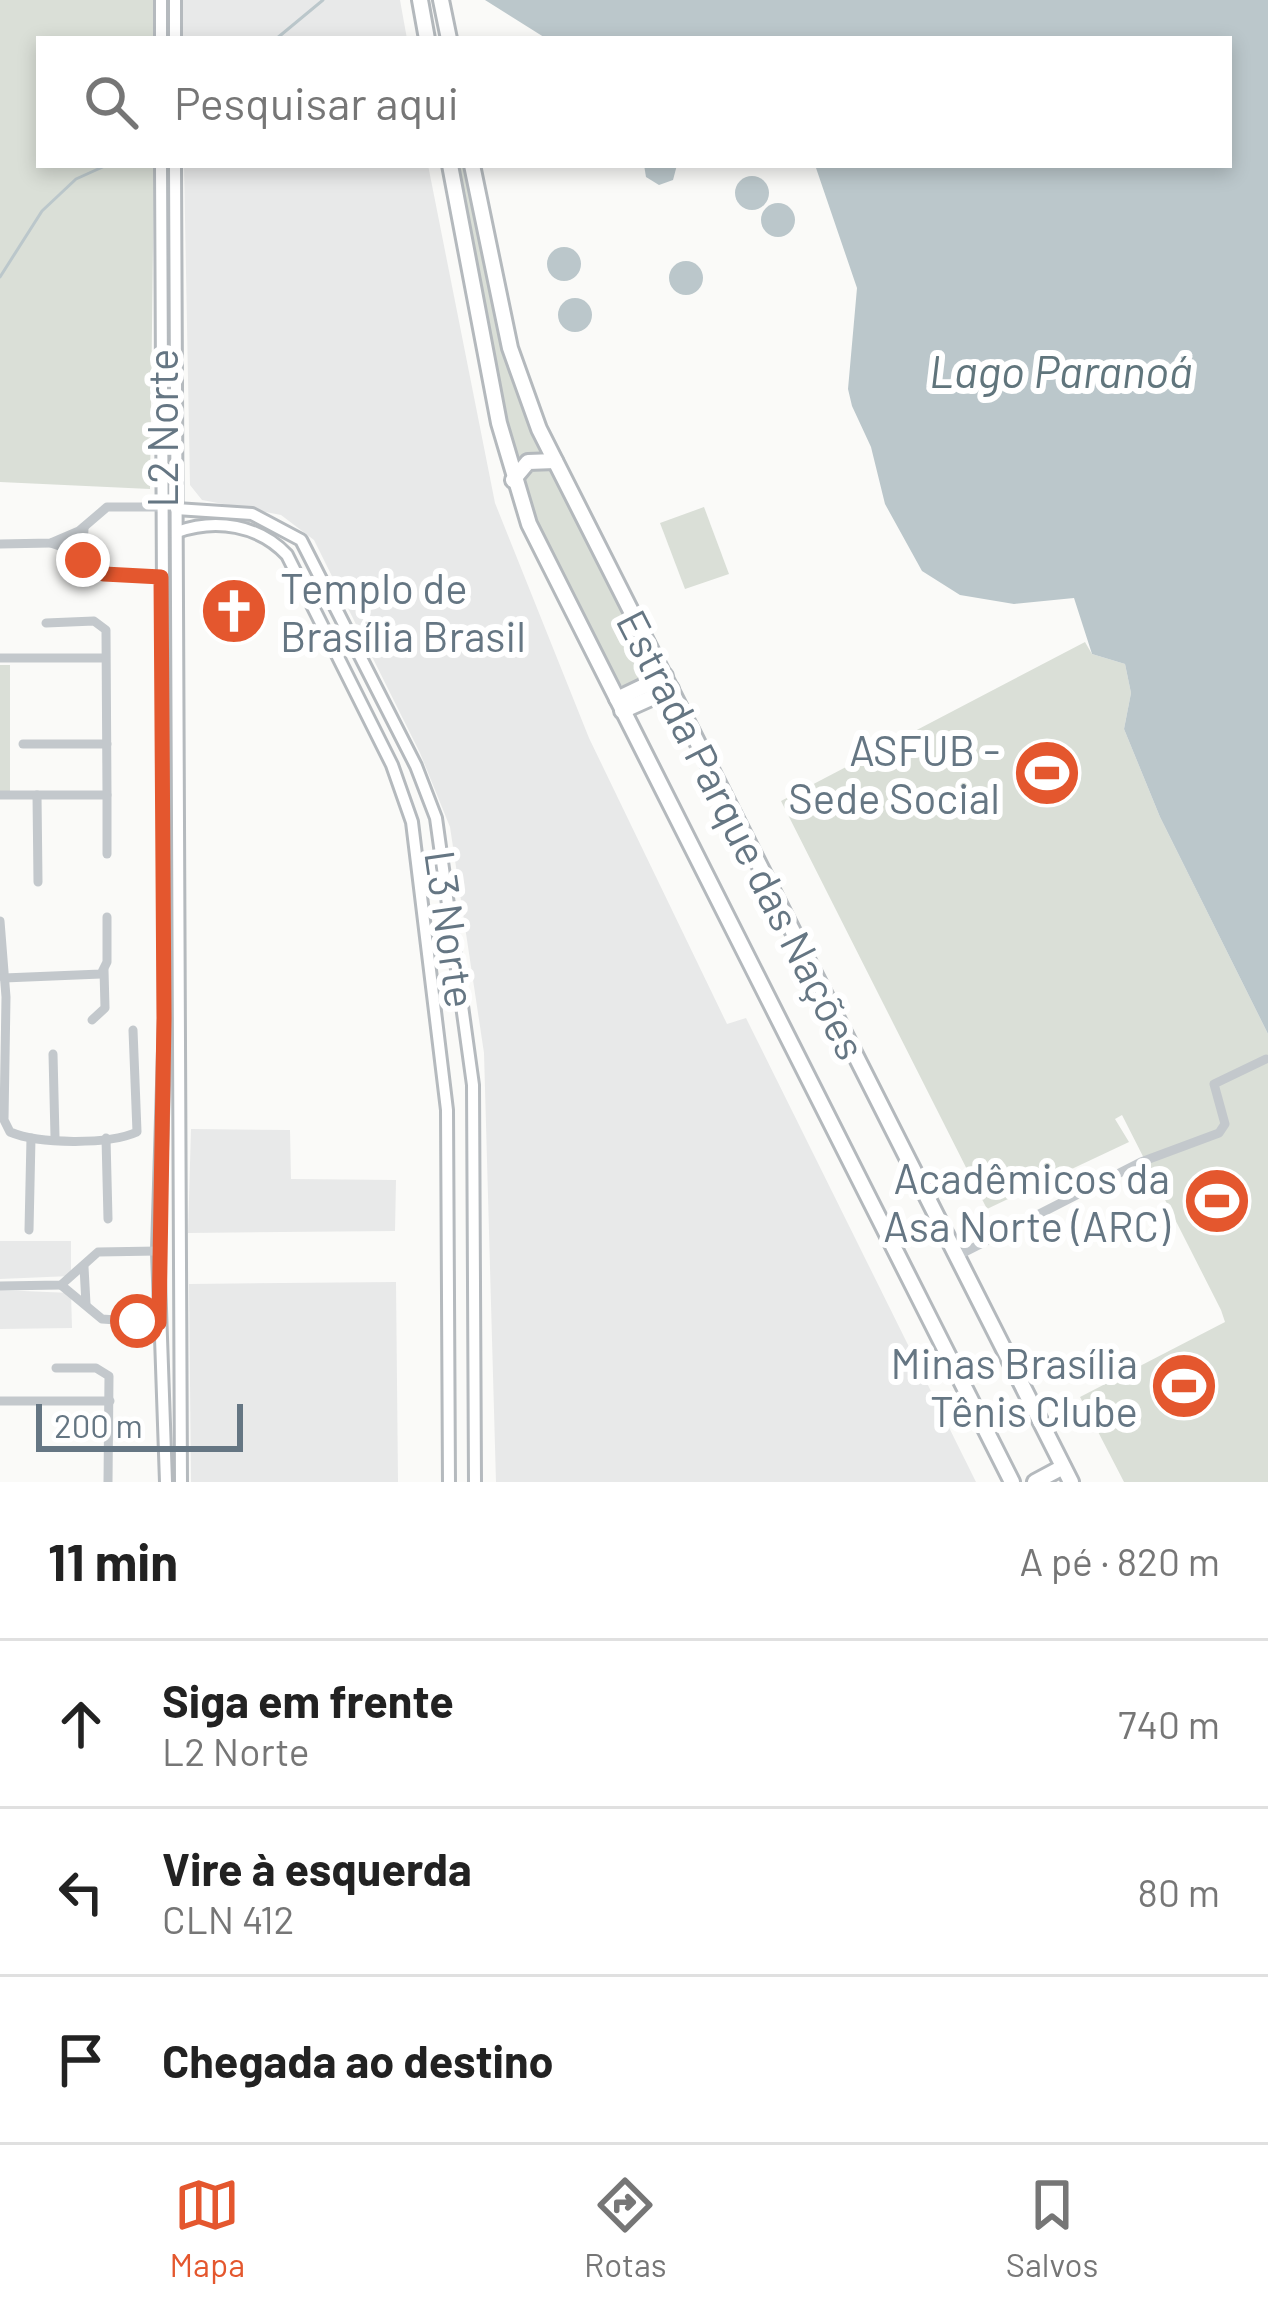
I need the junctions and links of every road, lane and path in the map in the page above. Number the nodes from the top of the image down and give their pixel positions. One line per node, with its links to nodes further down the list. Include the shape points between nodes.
1 (161, 0): 5 (main road)
2 (175, 0): 6 (main road)
3 (420, 0): 7 (highway)
4 (441, 0): 8 (highway)
5 (161, 36)
6 (175, 36)
7 (426, 36)
8 (447, 36)
9 (161, 168): 15 (main road, L2 Norte)
10 (176, 168): 16 (main road, L2 Norte)
11 (452, 168): 14 (highway, Estrada Parque das Nações)
12 (473, 168): 13 (highway, Estrada Parque das Nações, via 510,348)
13 (555, 461): 14 (highway, via 528,462); 28 (highway, Estrada Parque das Nações)
14 (513, 480): 29 (highway, Estrada Parque das Nações)
15 (161, 507): 17 (street, via 106,507); 22 (main road, L2 Norte)
16 (176, 509): 18 (main road, L2 Norte); 37 (main road, L3 Norte, via 252,514 301,540 427,790)
17 (84, 527): 19 (street); 21 (street)
18 (177, 532): 25 (main road, L2 Norte); 36 (main road, L3 Norte, via 237,526 262,533 287,555 400,783)
19 (51, 543): 20 (street); 21 (street)
20 (0, 544)
21 (83, 560): 22 (street, via 104,574)
22 (161, 577): 24 (main road, L2 Norte)
23 (46, 623): 27 (street, via 99,622)
24 (162, 625): 25 (main road); 41 (main road, L2 Norte)
25 (177, 626): 41 (main road, L2 Norte)
26 (0, 658): 27 (street)
27 (105, 658): 31 (street)
28 (668, 683): 29 (highway); 58 (highway, Estrada Parque das Nações)
29 (620, 705): 79 (highway, Estrada Parque das Nações)
30 (23, 744): 31 (street)
31 (107, 744): 34 (street)
32 (38, 794): 33 (street); 34 (street); 38 (street)
33 (0, 795)
34 (107, 795): 35 (street)
35 (107, 854)
36 (420, 881): 37 (main road, via 431,867); 61 (main road, L3 Norte, via 447,1110)
37 (446, 882): 60 (main road, L3 Norte, via 473,1085)
38 (38, 883)
39 (106, 916): 42 (street)
40 (0, 921): 43 (street)
41 (171, 953): 53 (main road, L2 Norte); 54 (main road, L2 Norte)
42 (104, 970): 43 (street); 45 (street, via 105,1008)
43 (4, 977): 44 (street)
44 (3, 997): 49 (street)
45 (92, 1020)
46 (133, 1030): 52 (street, via 139,1127)
47 (53, 1054): 50 (street)
48 (1266, 1059): 58 (street, via 1214,1084 1223,1130 1141,1162)
49 (3, 1073): 51 (street, via 6,1128)
50 (55, 1137): 51 (street); 52 (street)
51 (31, 1138): 56 (street)
52 (106, 1138): 55 (street)
53 (159, 1201): 54 (main road); 57 (main road, L2 Norte)
54 (178, 1204): 70 (main road, L2 Norte)
55 (108, 1219)
56 (29, 1230)
57 (158, 1251): 59 (street, via 98,1252); 67 (main road, L2 Norte)
58 (957, 1256): 73 (highway, Estrada Parque das Nações)
59 (84, 1267): 62 (street); 66 (street)
60 (475, 1273): 61 (main road); 65 (main road, L3 Norte)
61 (449, 1274): 64 (main road, L3 Norte)
62 (62, 1285): 63 (street); 66 (street)
63 (0, 1286)
64 (450, 1293): 65 (main road); 77 (main road, L3 Norte)
65 (475, 1294): 78 (main road, L3 Norte)
66 (86, 1304): 67 (street, via 108,1320)
67 (159, 1323): 69 (main road, L2 Norte)
68 (56, 1368): 72 (street, via 106,1371)
69 (161, 1370): 70 (main road); 75 (main road, L2 Norte)
70 (182, 1371): 76 (main road, L2 Norte)
71 (0, 1401): 72 (street)
72 (110, 1401): 74 (street)
73 (1066, 1477): 80 (highway)
74 (108, 1482)
75 (166, 1482)
76 (181, 1482)
77 (449, 1482)
78 (476, 1482)
79 (1012, 1482)
80 (1035, 1482)

